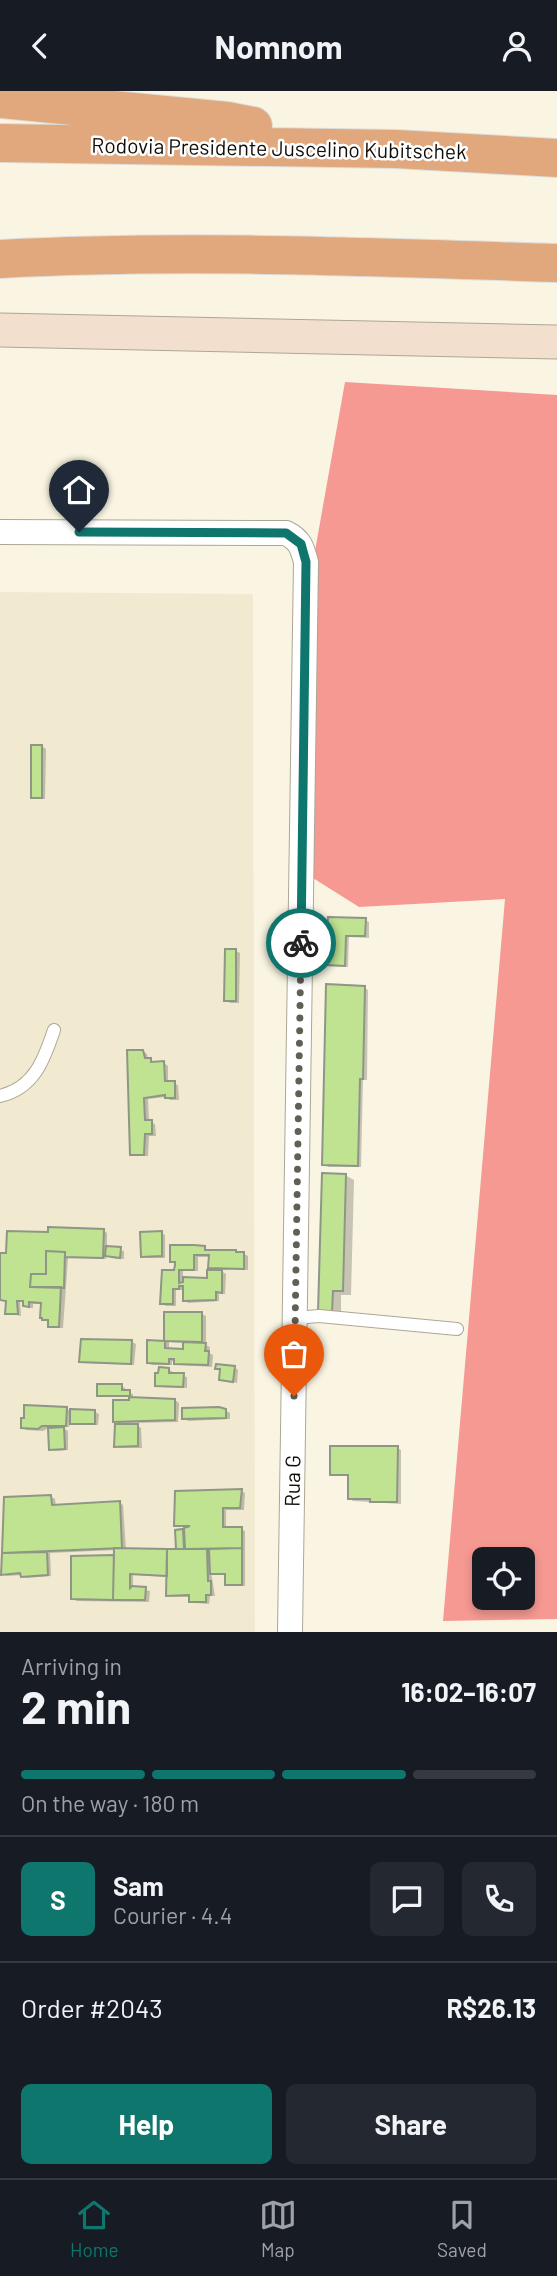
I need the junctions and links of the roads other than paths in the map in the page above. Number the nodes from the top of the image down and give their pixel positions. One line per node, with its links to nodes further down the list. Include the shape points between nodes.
1 (0, 99): 3 (highway, via 227,121)
2 (0, 143): 3 (highway, Rodovia Presidente Juscelino Kubitschek)
3 (396, 149): 4 (highway, Rodovia Presidente Juscelino Kubitschek)
4 (557, 158)
5 (0, 259): 6 (highway, via 293,254)
6 (557, 263)
7 (0, 330): 8 (main road)
8 (557, 342)
9 (0, 532): 12 (street, Rua G, via 262,532 286,533 301,544 306,562)
10 (54, 1030): 11 (lane, via 42,1065 14,1093)
11 (0, 1095)
12 (295, 1318): 13 (lane, via 319,1316); 14 (street, Rua G)
13 (457, 1329)
14 (290, 1632)

